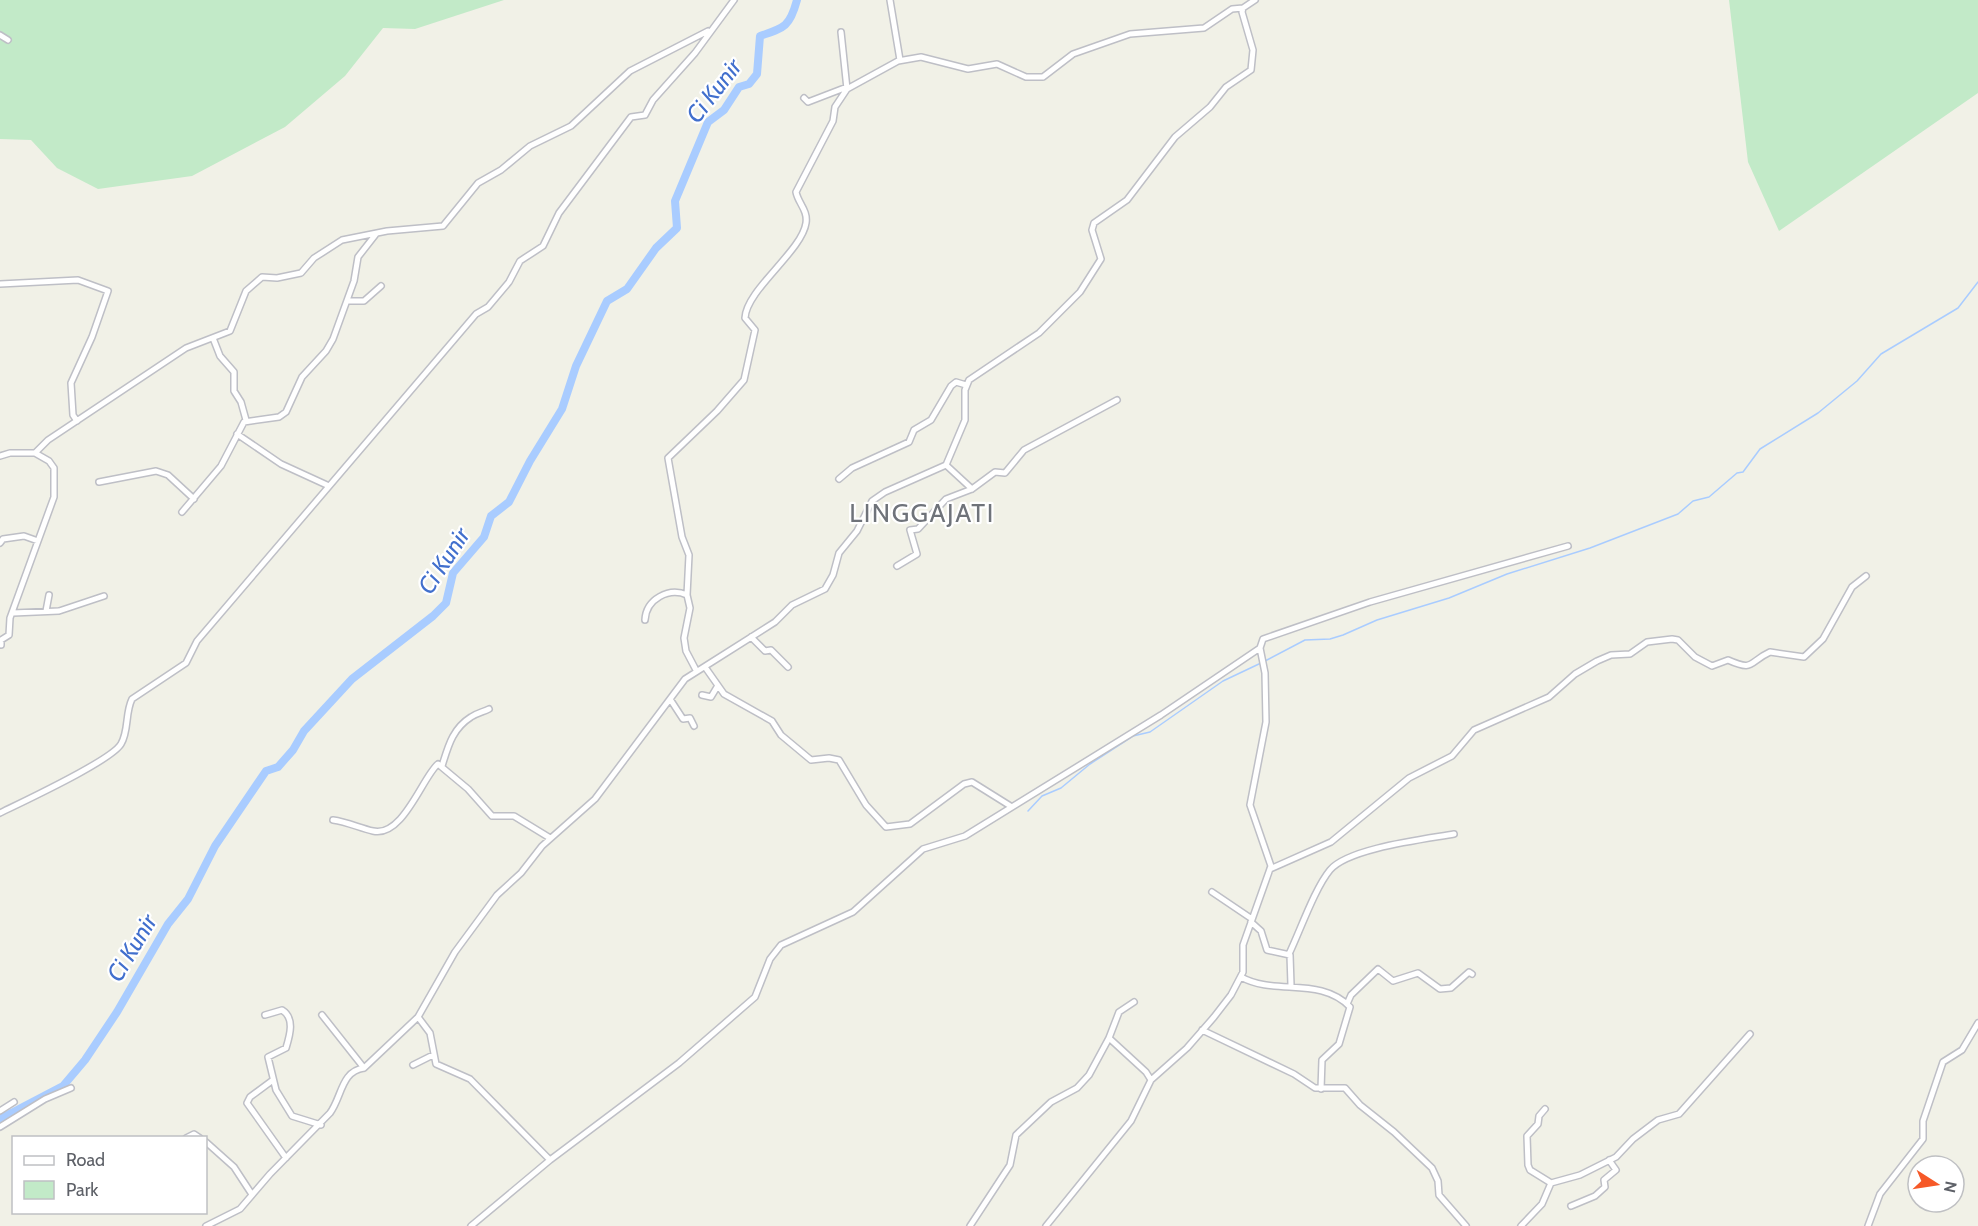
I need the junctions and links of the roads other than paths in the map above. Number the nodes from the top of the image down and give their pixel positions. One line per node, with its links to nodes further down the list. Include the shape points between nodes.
1 (734, 0): 5 (street)
2 (890, 0): 9 (street)
3 (1255, 0): 4 (street)
4 (1243, 8): 9 (street, via 1232,9 1201,29 1130,34 1073,54 1043,77 1026,77 996,64 968,69 922,57); 19 (street, via 1253,50 1251,70 1226,87 1175,137 1127,201 1094,223 1092,230 1101,259 1080,292 1039,333 972,377)
5 (709, 31): 12 (street, via 630,71 571,126 540,140 478,183 442,226); 29 (street, via 645,115 631,117 557,216 543,246 520,261 488,307 476,314)
6 (841, 32): 10 (street)
7 (0, 35): 8 (street)
8 (9, 40)
9 (900, 60): 10 (street)
10 (847, 88): 11 (street, via 814,101); 39 (street, via 796,192 807,215 803,234 761,286 745,316 755,330 744,380 668,458 682,537 689,555)
11 (804, 98)
12 (377, 233): 13 (street); 14 (street)
13 (364, 236): 14 (street); 18 (street, via 333,244 301,273 257,280 246,291 230,331)
14 (365, 247): 17 (street, via 358,257)
15 (0, 284): 22 (street, via 78,280 108,291 71,383 73,415)
16 (381, 286): 17 (street, via 364,301)
17 (347, 301): 21 (street, via 333,339 302,377 286,412 275,418)
18 (213, 338): 21 (street, via 220,356 234,372 234,391 242,402); 22 (street, via 186,348)
19 (966, 385): 26 (street, via 965,420); 27 (street, via 956,382 951,386 931,420 914,430 909,442 852,468)
20 (1117, 400): 30 (street, via 1026,448 1005,473 994,472)
21 (246, 420): 23 (street)
22 (77, 421): 24 (street)
23 (237, 434): 29 (street, via 281,464); 31 (street, via 221,466)
24 (35, 453): 25 (street); 33 (street, via 49,461 55,474 54,497)
25 (0, 456)
26 (946, 465): 30 (street); 44 (street, via 877,496 839,553 825,589 792,605)
27 (839, 479)
28 (99, 482): 31 (street, via 156,471 168,475)
29 (329, 486): 57 (street, via 197,640 186,663 132,699 123,740 117,749)
30 (972, 489): 36 (street, via 946,499 918,529 909,530 917,554)
31 (194, 499): 32 (street)
32 (182, 512)
33 (39, 541): 34 (street, via 24,536); 42 (street)
34 (0, 543)
35 (1568, 546): 46 (street, via 1363,604 1266,637)
36 (897, 566)
37 (1866, 576): 61 (street, via 1852,587 1822,639 1808,655 1770,652 1752,666 1728,660 1712,666 1672,639 1642,644 1627,656 1604,657 1583,668 1549,697 1474,730 1452,756 1409,777 1331,842)
38 (49, 595): 41 (street)
39 (687, 595): 43 (street, via 677,591 660,596 649,605); 49 (street, via 691,605 684,644)
40 (104, 596): 41 (street)
41 (46, 611): 42 (street)
42 (13, 613): 45 (street, via 9,635 0,641)
43 (645, 620)
44 (751, 637): 47 (street); 48 (street, via 758,647 771,650)
45 (1, 645)
46 (1260, 648): 56 (street); 61 (street, via 1265,733 1250,805)
47 (705, 667): 49 (street); 50 (street)
48 (788, 667)
49 (696, 670): 52 (street)
50 (717, 687): 51 (street, via 711,697); 56 (street, via 772,722 811,760 839,760 866,805 886,827 910,824 972,782)
51 (702, 695)
52 (670, 699): 54 (street, via 683,719 690,718); 60 (street, via 595,799)
53 (489, 709): 55 (street, via 459,726 446,748)
54 (694, 726)
55 (442, 766): 58 (street, via 435,766 414,804 394,825 375,832); 60 (street, via 492,816 516,817)
56 (1012, 807): 91 (street, via 961,838 923,849 853,912 781,945 770,959 755,998 679,1062)
57 (0, 813)
58 (333, 820)
59 (1454, 834): 64 (street, via 1376,848 1336,865 1326,876)
60 (550, 838): 72 (street, via 497,896 455,952)
61 (1270, 869): 63 (street)
62 (1212, 892): 63 (street)
63 (1252, 920): 64 (street, via 1261,931 1266,950); 66 (street, via 1243,945)
64 (1289, 954): 67 (street)
65 (1472, 974): 69 (street, via 1468,972 1451,988 1440,989 1418,973 1393,981 1378,969)
66 (1241, 976): 67 (street, via 1256,984); 74 (street, via 1227,1002)
67 (1291, 986): 69 (street, via 1334,994)
68 (1134, 1002): 76 (street, via 1119,1012)
69 (1347, 1004): 83 (street, via 1350,1007 1339,1044 1322,1060)
70 (264, 1015): 80 (street, via 282,1010 290,1022 286,1048 268,1057)
71 (321, 1015): 79 (street)
72 (418, 1017): 77 (street, via 430,1033); 79 (street)
73 (1978, 1023): 102 (street, via 1962,1050 1943,1062 1923,1121 1923,1139 1880,1194)
74 (1202, 1030): 81 (street); 83 (street)
75 (1750, 1034): 92 (street, via 1679,1114 1658,1120)
76 (1109, 1038): 81 (street); 98 (street, via 1089,1075 1077,1088 1051,1102 1016,1135 1010,1165)
77 (433, 1055): 78 (street); 91 (street, via 436,1064 470,1079)
78 (413, 1065)
79 (364, 1068): 87 (street, via 355,1069 347,1077 338,1102)
80 (273, 1080): 87 (street, via 292,1116); 90 (street, via 247,1103)
81 (1151, 1080): 99 (street, via 1131,1121)
82 (71, 1088): 88 (street)
83 (1321, 1089): 100 (street, via 1346,1088 1360,1106 1394,1131 1432,1168 1439,1195)
84 (14, 1102): 86 (street)
85 (1545, 1109): 93 (street, via 1527,1136 1528,1167)
86 (0, 1111)
87 (321, 1125): 90 (street)
88 (0, 1127)
89 (207, 1143): 94 (street, via 234,1167)
90 (286, 1158): 94 (street)
91 (550, 1160): 97 (street)
92 (1609, 1160): 93 (street, via 1580,1175); 95 (street, via 1616,1170 1604,1180 1605,1187 1598,1195)
93 (1551, 1183): 101 (street, via 1542,1204)
94 (251, 1193): 96 (street, via 240,1209)
95 (1571, 1206)
96 (209, 1225)
97 (471, 1226)
98 (970, 1226)
99 (1046, 1226)
100 (1466, 1226)
101 (1521, 1226)
102 (1868, 1226)

